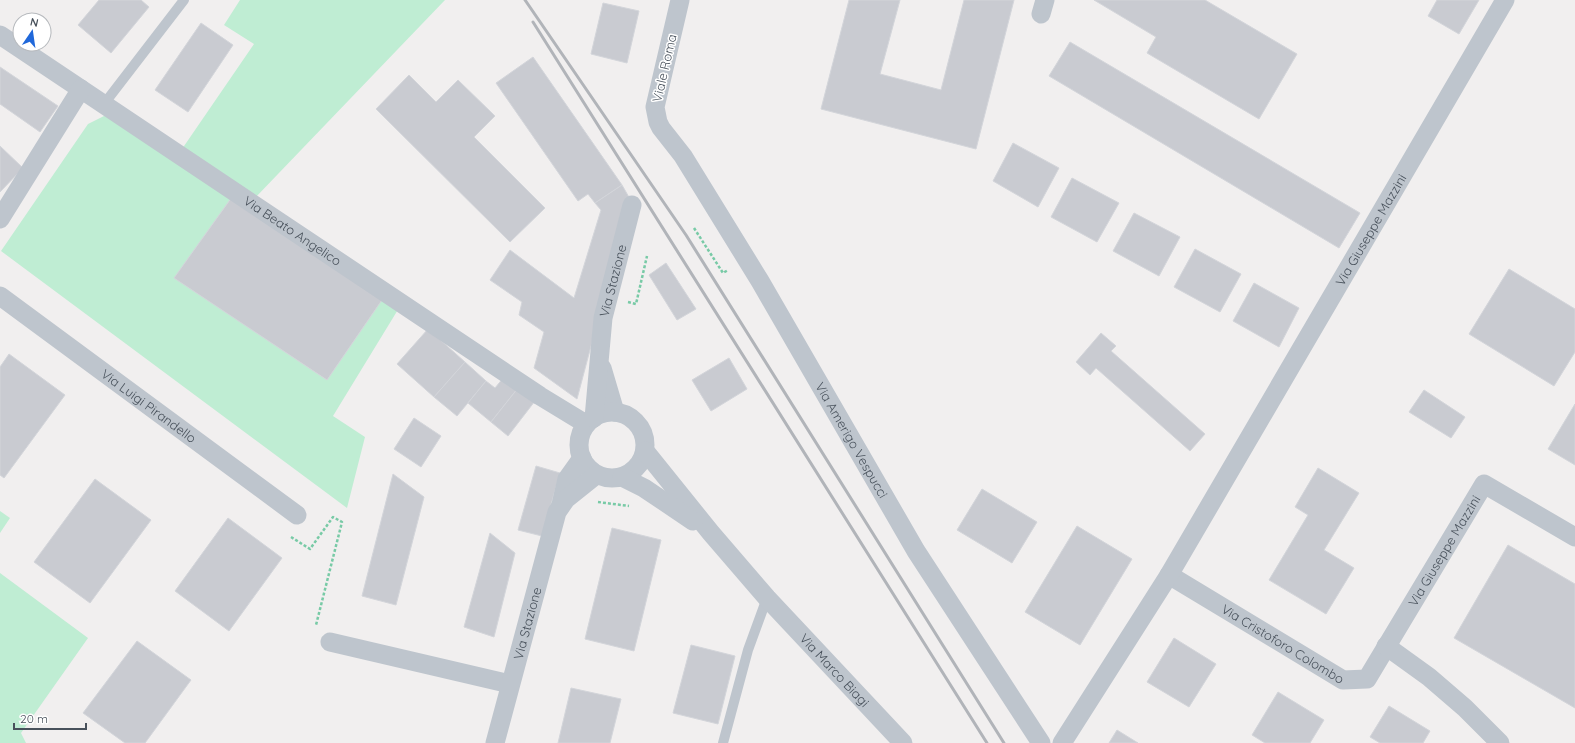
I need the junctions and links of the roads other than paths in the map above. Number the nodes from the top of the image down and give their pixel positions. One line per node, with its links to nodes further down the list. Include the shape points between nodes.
1 (184, 0): 6 (lane)
2 (680, 0): 7 (street, Viale Roma, via 655,107 658,122)
3 (1506, 0): 22 (street, Via Giuseppe Mazzini)
4 (0, 35): 5 (street, Via Beato Angelico)
5 (81, 89): 6 (street, Via Beato Angelico); 9 (street)
6 (104, 104): 13 (street, Via Beato Angelico, via 540,396)
7 (666, 134): 30 (street, Via Amerigo Vespucci, via 683,156 760,281 916,551)
8 (632, 205): 11 (street, Via Stazione, via 603,318)
9 (0, 219)
10 (0, 296): 19 (street, Via Luigi Pirandello)
11 (599, 357): 12 (street, Via Stazione); 13 (street, Via Stazione)
12 (615, 412): 13 (street, via 605,413); 14 (street, via 628,416 638,424 645,438)
13 (590, 421): 15 (street, via 579,440)
14 (645, 451): 17 (street, via 637,469); 20 (street, Via Marco Biagi)
15 (582, 458): 16 (street); 18 (street, Via Stazione, via 567,479)
16 (596, 475): 17 (street); 18 (street, Via Stazione)
17 (622, 477): 20 (street, Via Marco Biagi, via 654,494)
18 (561, 505): 26 (street, Via Stazione, via 553,522)
19 (298, 515)
20 (711, 533): 23 (street, Via Marco Biagi)
21 (1575, 537): 25 (street, Via Giuseppe Mazzini, via 1484,484)
22 (1169, 575): 25 (street, Via Cristoforo Colombo, via 1342,680 1367,679); 31 (street)
23 (767, 598): 28 (lane, via 748,650); 29 (street, Via Marco Biagi)
24 (330, 642): 26 (street)
25 (1386, 646): 32 (street, via 1429,677)
26 (510, 684): 27 (street, Via Stazione)
27 (495, 743)
28 (723, 743)
29 (903, 743)
30 (1041, 743)
31 (1062, 743)
32 (1500, 743)

